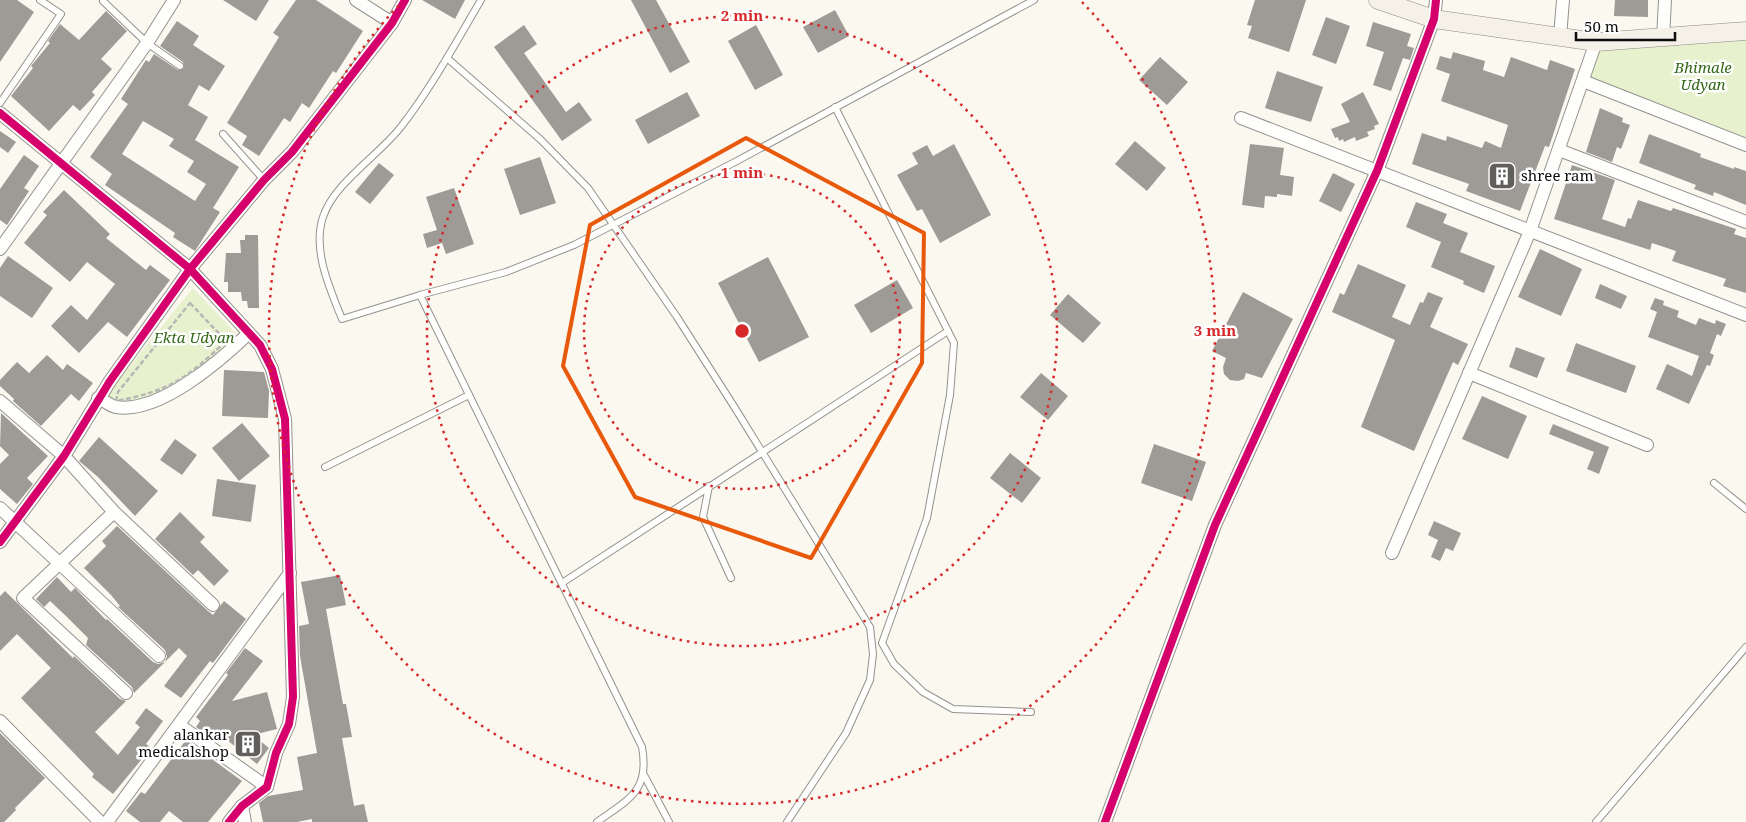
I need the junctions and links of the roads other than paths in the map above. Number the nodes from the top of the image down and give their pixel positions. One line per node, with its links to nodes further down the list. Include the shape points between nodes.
1 (40, 0): 22 (lane, via 61,14)
2 (174, 0): 18 (street)
3 (356, 0): 13 (street)
4 (405, 0): 13 (street)
5 (481, 0): 19 (lane)
6 (1034, 0): 23 (lane)
7 (1378, 0): 12 (main road)
8 (1436, 0): 12 (street)
9 (1563, 0): 15 (street)
10 (1665, 0): 16 (street)
11 (103, 1): 18 (lane)
12 (1434, 19): 15 (main road); 30 (street)
13 (392, 23): 31 (street, via 292,152)
14 (1746, 31): 16 (main road)
15 (1560, 37): 17 (main road)
16 (1663, 39): 17 (main road)
17 (1596, 42): 21 (street)
18 (147, 43): 20 (lane); 29 (street)
19 (447, 58): 33 (lane, via 568,166 588,188); 37 (lane, via 400,128 334,196 323,217 320,240 326,278 342,319)
20 (180, 66)
21 (1583, 81): 27 (street); 28 (street)
22 (0, 103)
23 (835, 107): 33 (lane); 39 (lane)
24 (0, 113): 29 (street)
25 (1241, 118): 30 (street)
26 (223, 134): 31 (lane)
27 (1746, 145)
28 (1559, 150): 32 (street); 34 (street)
29 (60, 163): 35 (street); 36 (street)
30 (1377, 171): 34 (street); 78 (street, via 1215,526)
31 (264, 180): 36 (street)
32 (1746, 222)
33 (612, 224): 37 (lane, via 574,245 506,272); 46 (lane)
34 (1530, 231): 38 (street); 41 (street)
35 (0, 249)
36 (190, 269): 40 (street); 43 (street)
37 (420, 295): 42 (lane)
38 (1746, 315)
39 (948, 331): 46 (lane); 65 (lane, via 954,342 950,395 927,518 882,643 894,664 923,692 953,709)
40 (249, 333): 43 (street, via 207,370 178,390 144,404 116,406); 58 (street, via 260,345 272,369 285,420)
41 (1469, 373): 45 (street); 56 (street)
42 (469, 395): 48 (lane); 60 (lane)
43 (98, 398): 47 (street)
44 (0, 401): 47 (street)
45 (1647, 445)
46 (762, 451): 50 (lane); 77 (lane, via 870,627 873,654 870,680 846,733)
47 (64, 456): 53 (street); 54 (street)
48 (324, 467)
49 (1714, 483): 52 (lane)
50 (709, 486): 59 (lane, via 703,517); 60 (lane)
51 (0, 508): 54 (street)
52 (1746, 509)
53 (114, 512): 57 (street); 61 (street)
54 (14, 521): 55 (street); 57 (street)
55 (0, 542)
56 (1392, 553)
57 (59, 562): 63 (street); 64 (street, via 23,598)
58 (290, 573): 67 (street); 69 (street, via 294,697 289,724 276,753)
59 (731, 578)
60 (562, 583): 68 (lane, via 642,747)
61 (213, 605)
62 (1746, 647): 79 (lane)
63 (159, 656)
64 (126, 693)
65 (1031, 712)
66 (0, 721): 71 (street)
67 (179, 725): 69 (street); 72 (street)
68 (644, 775): 75 (lane, via 628,800); 76 (lane)
69 (267, 788): 70 (street)
70 (242, 806): 73 (street); 74 (street)
71 (100, 822)
72 (107, 822)
73 (229, 822)
74 (245, 822)
75 (597, 822)
76 (669, 822)
77 (787, 822)
78 (1105, 822)
79 (1596, 822)

